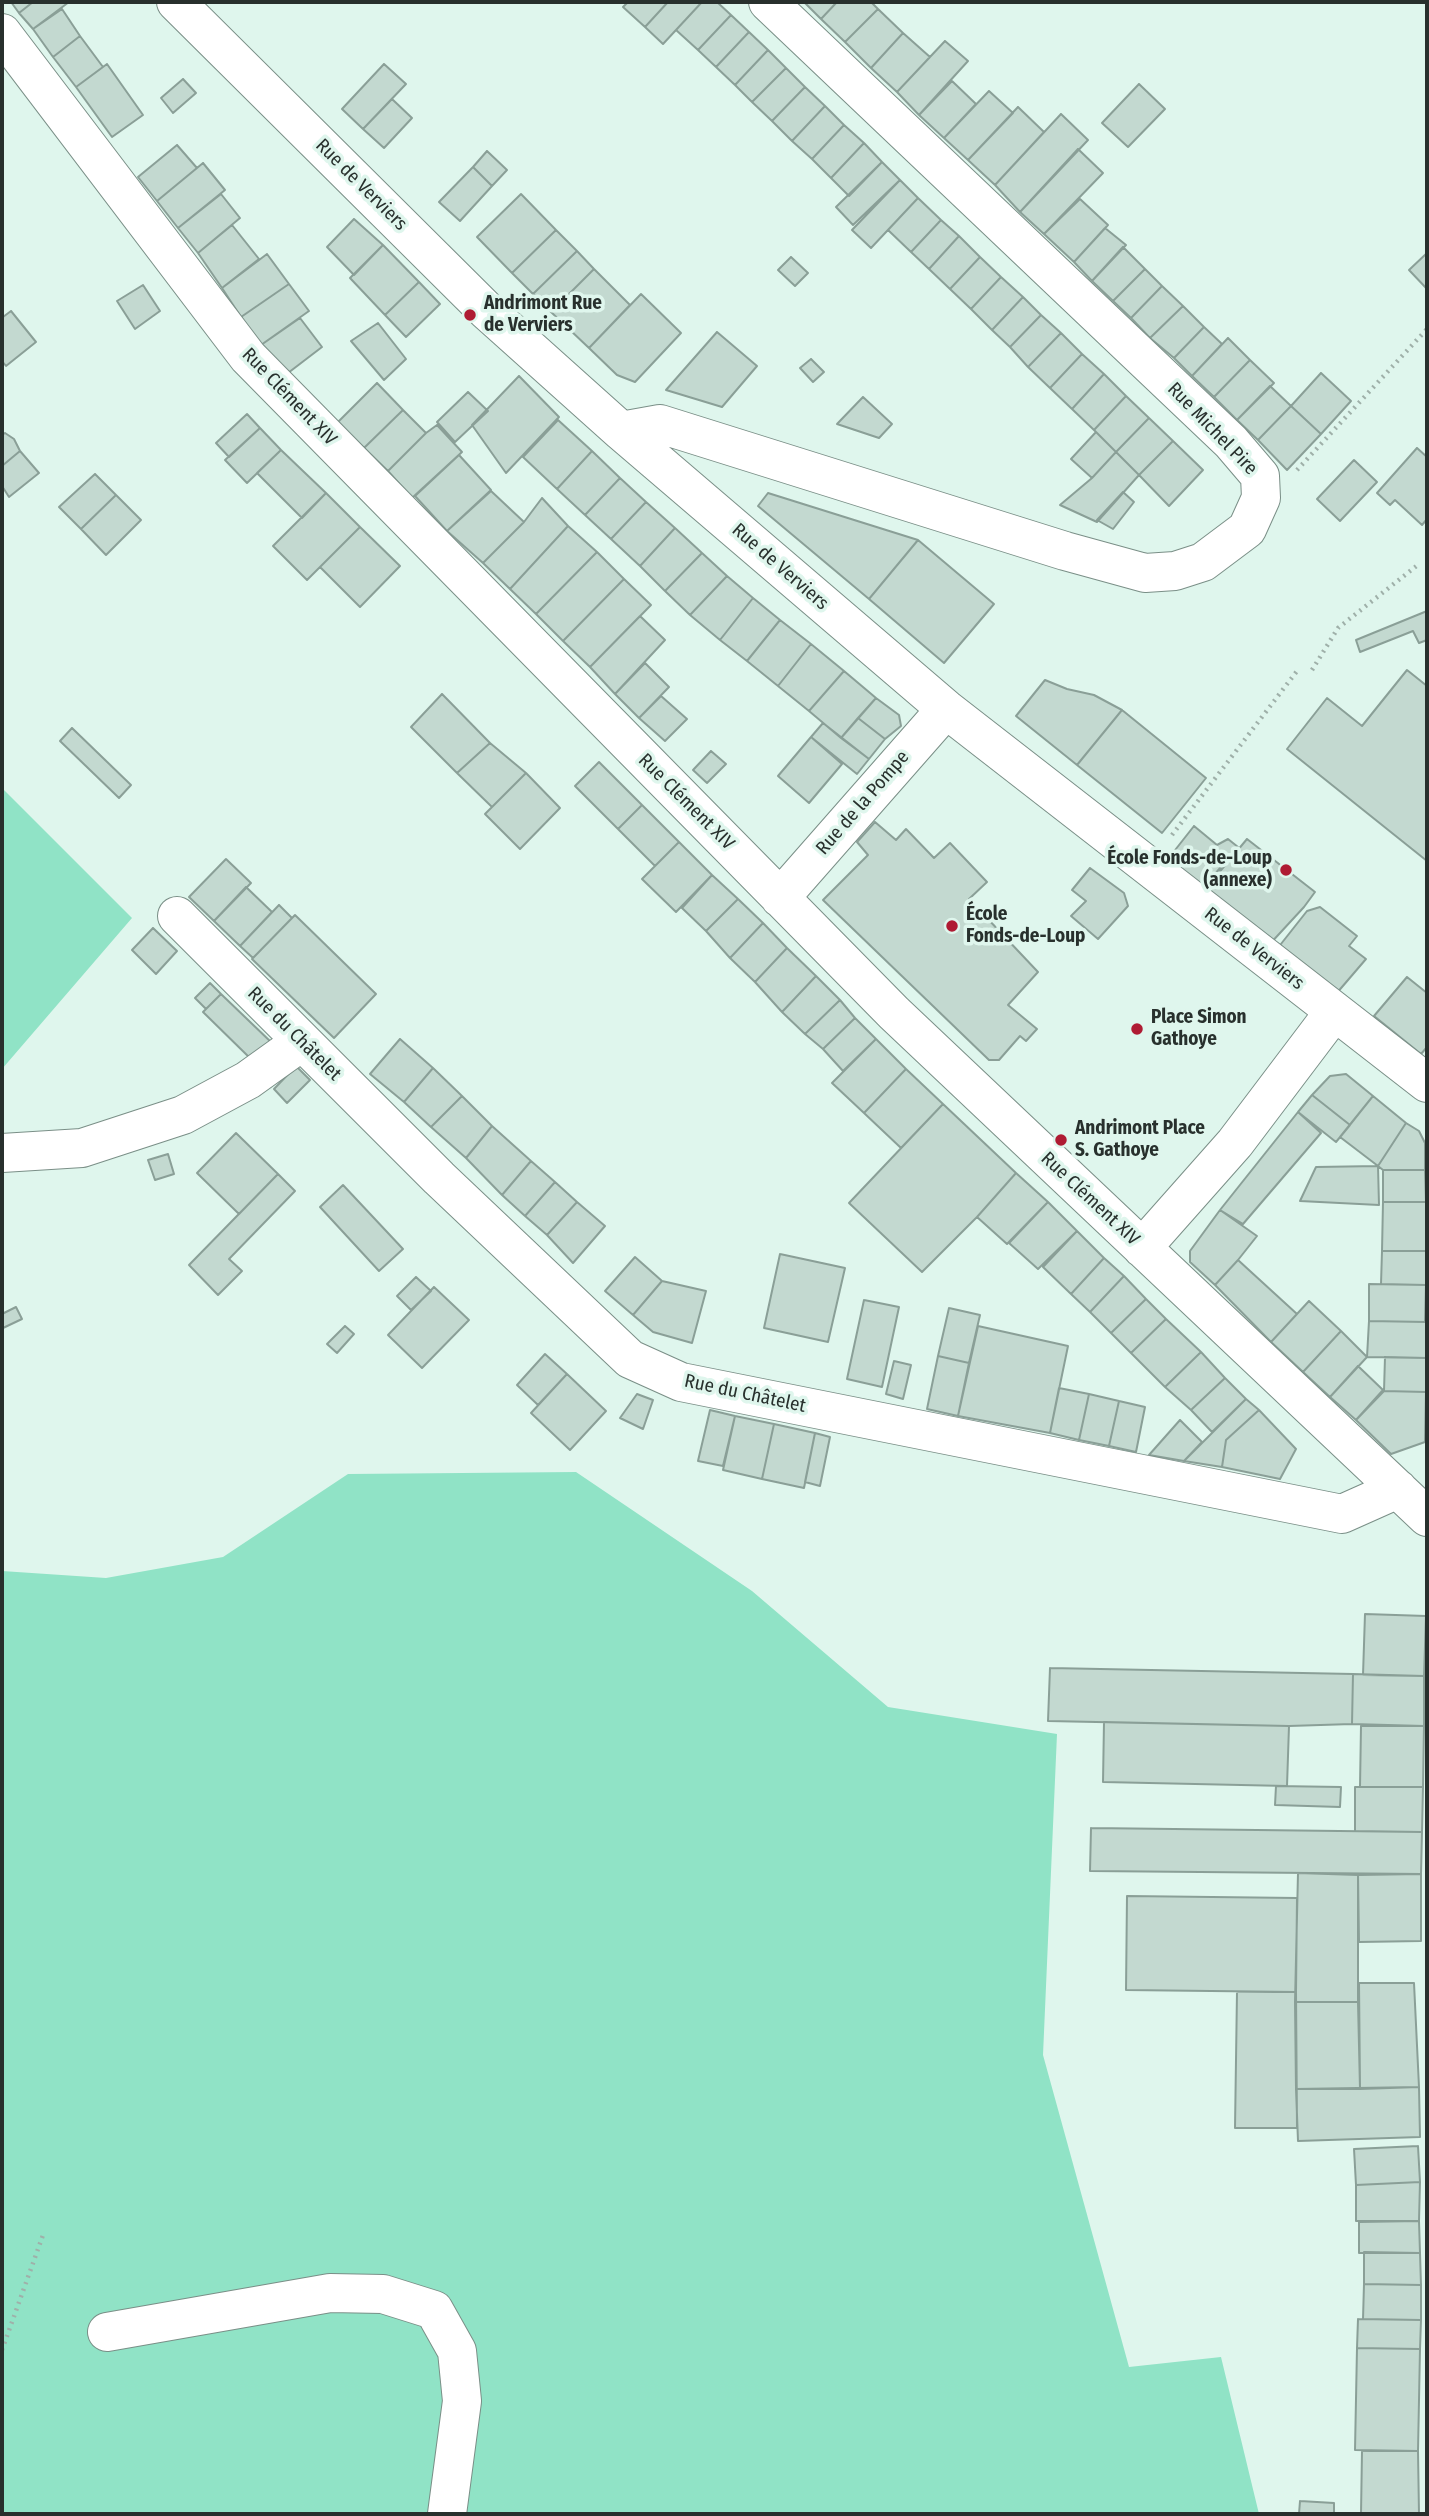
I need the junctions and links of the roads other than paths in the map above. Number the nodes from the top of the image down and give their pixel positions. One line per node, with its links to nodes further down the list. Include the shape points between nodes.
1 (176, 2): 4 (street, Rue de Verviers, via 486,310)
2 (768, 2): 4 (street, Rue Michel Pire, via 1230,442 1260,476 1261,498 1247,529 1203,562 1175,571 1145,573 660,424)
3 (2, 33): 6 (street, Rue Clément XIV, via 248,356)
4 (621, 432): 5 (street, Rue de Verviers)
5 (946, 709): 6 (street, Rue de la Pompe); 8 (street, Rue de Verviers)
6 (780, 898): 12 (street, Rue Clément XIV)
7 (177, 916): 9 (street, Rue du Châtelet)
8 (1334, 1012): 10 (street, Rue de Verviers); 12 (street, via 1234,1143)
9 (301, 1042): 11 (street, via 248,1080 183,1115 82,1148); 13 (street, Rue du Châtelet, via 630,1359 681,1381 1342,1514)
10 (1427, 1083)
11 (2, 1153)
12 (1142, 1248): 13 (street, Rue Clément XIV)
13 (1398, 1489): 14 (street, Rue Clément XIV)
14 (1427, 1517)
15 (107, 2332): 16 (street, via 330,2293 383,2294 435,2310 457,2351 462,2401)
16 (447, 2514)

